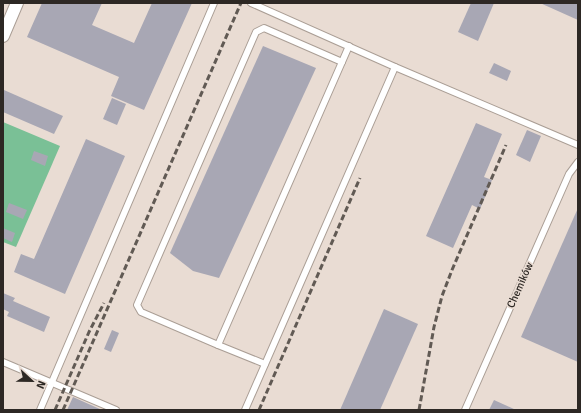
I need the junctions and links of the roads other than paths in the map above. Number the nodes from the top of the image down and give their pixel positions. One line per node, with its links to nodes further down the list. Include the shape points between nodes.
1 (17, 3): 4 (street)
2 (214, 3): 13 (lane)
3 (251, 3): 5 (lane)
4 (3, 36)
5 (349, 46): 6 (lane); 7 (lane)
6 (342, 62): 10 (lane); 10 (lane, via 264,28 256,32 138,305 141,312)
7 (395, 67): 8 (lane); 12 (lane)
8 (578, 145)
9 (578, 162): 17 (lane, Chemików, via 569,174)
10 (218, 345): 12 (lane)
11 (3, 362): 13 (lane)
12 (265, 364): 16 (lane)
13 (52, 382): 14 (lane); 15 (lane)
14 (40, 410)
15 (116, 410)
16 (245, 410)
17 (465, 410)

